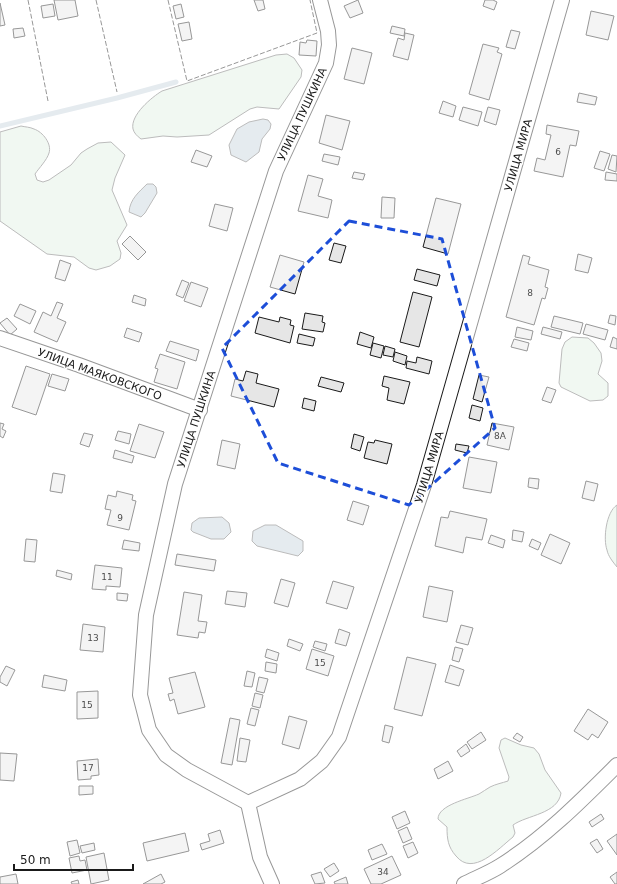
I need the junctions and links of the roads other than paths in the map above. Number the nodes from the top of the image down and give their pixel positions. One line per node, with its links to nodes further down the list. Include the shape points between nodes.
1 (320, 0): 4 (street, УЛИЦА ПУШКИНА, via 328,31 326,63 276,171)
2 (562, 0): 6 (street, УЛИЦА МИРА, via 424,485 339,737 322,761 300,779)
3 (0, 338): 4 (street, УЛИЦА МАЯКОВСКОГО)
4 (200, 410): 6 (street, УЛИЦА ПУШКИНА, via 175,484 146,615 140,695 149,730 166,755 187,770)
5 (617, 765): 8 (street, via 572,810 537,840 499,866)
6 (248, 803): 7 (street, via 260,858)
7 (272, 884)
8 (464, 884)

